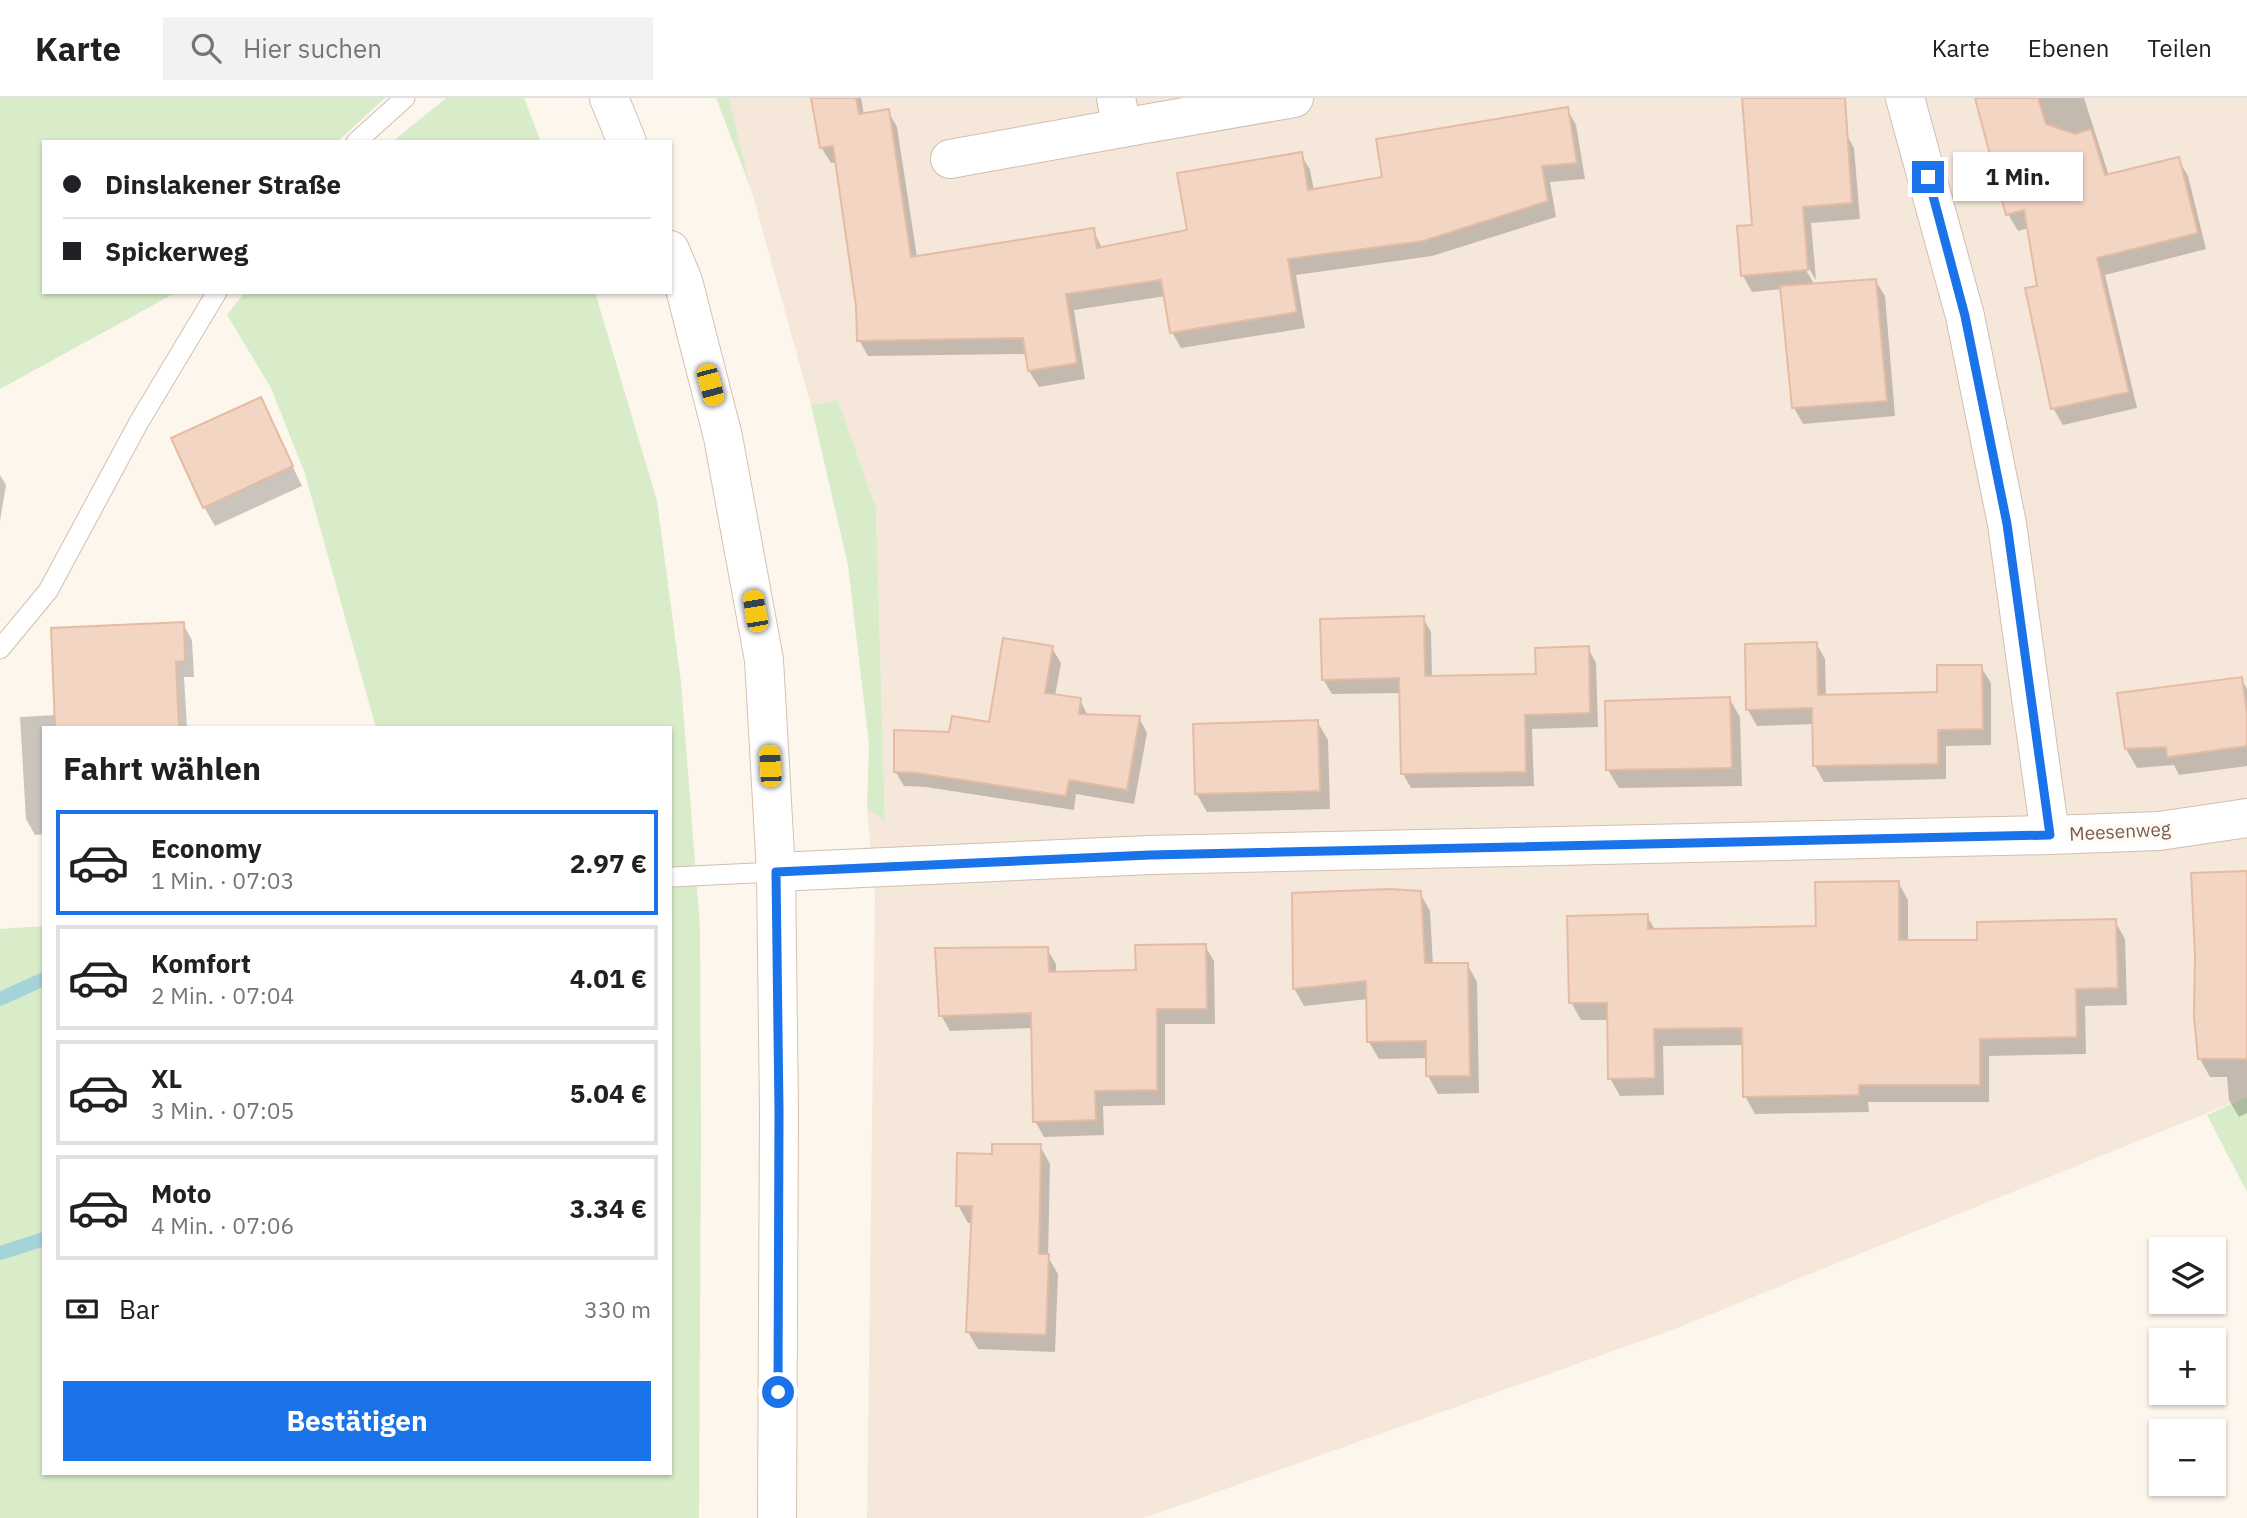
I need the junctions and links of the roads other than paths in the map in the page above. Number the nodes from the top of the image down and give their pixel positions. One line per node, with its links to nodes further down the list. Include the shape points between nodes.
1 (405, 98): 6 (lane)
2 (609, 98): 7 (street)
3 (1294, 98): 5 (street)
4 (1905, 98): 13 (street, via 1965,316 2007,524)
5 (1119, 113): 8 (street)
6 (358, 140)
7 (626, 140)
8 (950, 159)
9 (672, 255): 14 (street, via 683,281 723,437 764,660)
10 (216, 294): 11 (lane, via 139,422 48,591)
11 (0, 649)
12 (2247, 818): 13 (street, Meesenweg, via 2159,831)
13 (2050, 835): 14 (street, Meesenweg, via 1150,855)
14 (776, 872): 15 (lane); 16 (street)
15 (672, 877)
16 (777, 1518)

